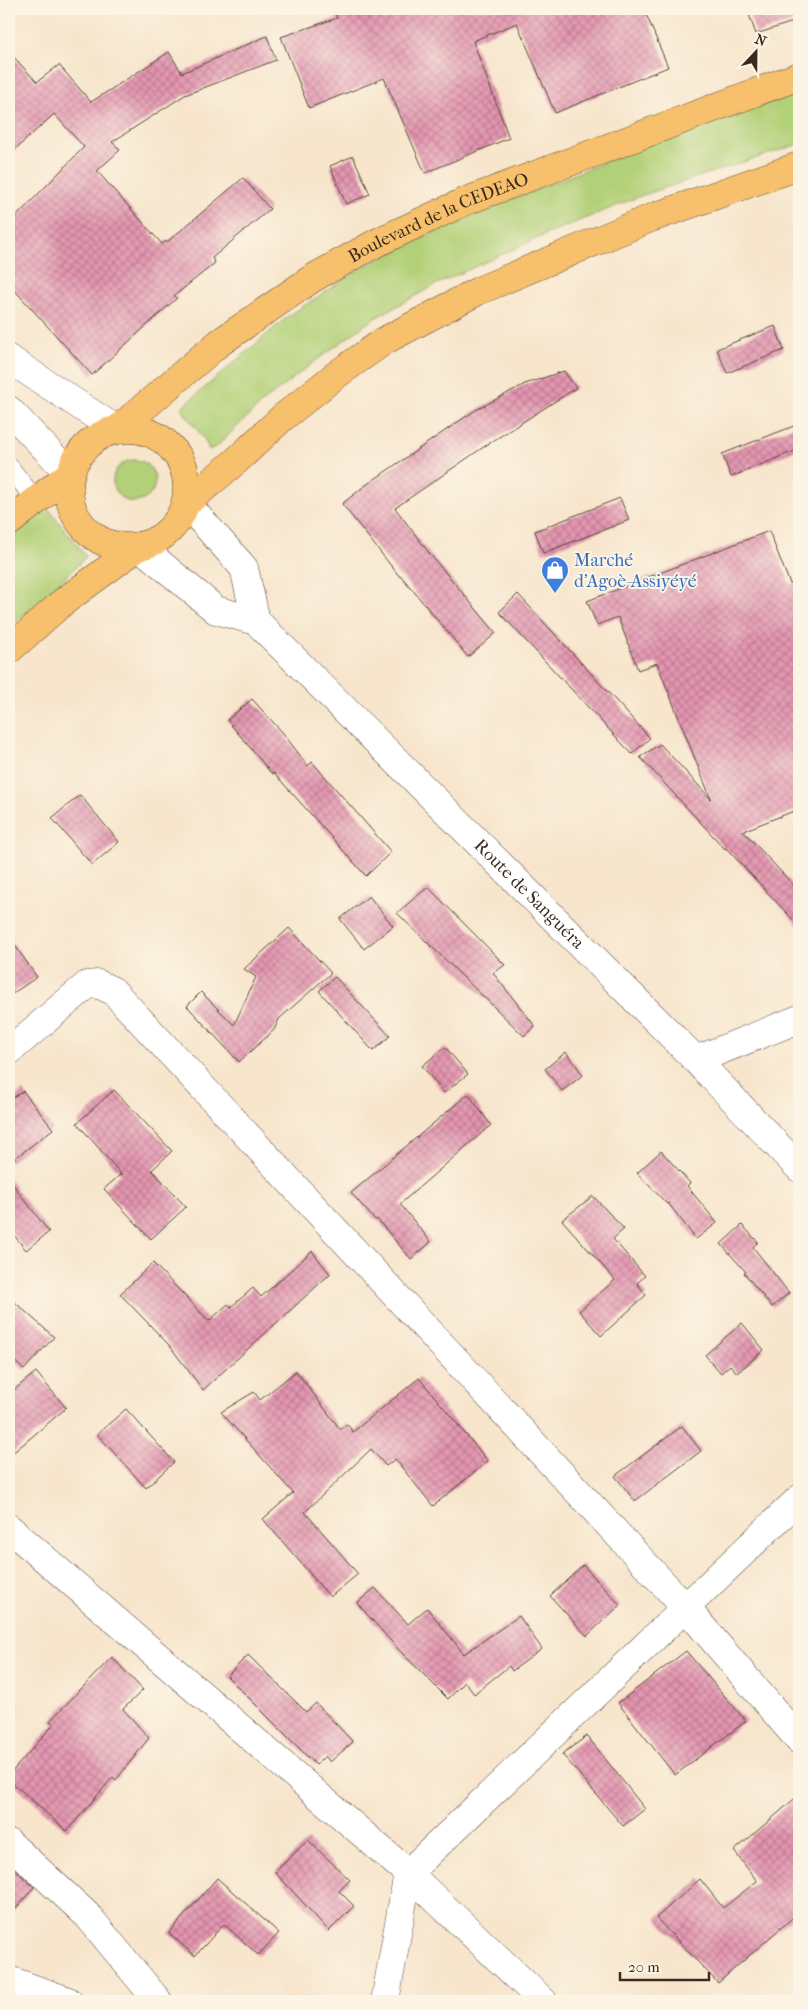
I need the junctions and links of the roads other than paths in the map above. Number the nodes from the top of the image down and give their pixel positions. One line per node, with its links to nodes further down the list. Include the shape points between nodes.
1 (799, 76): 5 (main road, Boulevard de la CEDEAO, via 466,202 378,242 313,278 219,343)
2 (799, 166): 9 (main road, via 651,218 478,291 384,341 282,418)
3 (9, 359): 5 (street)
4 (9, 410): 7 (street)
5 (117, 430): 7 (main road, via 88,445); 9 (main road, via 151,434 177,454 188,486)
6 (9, 466): 8 (lane)
7 (70, 474): 8 (main road); 11 (main road, via 72,507 91,534 106,543 122,547)
8 (36, 501): 10 (main road)
9 (186, 503): 11 (main road, via 180,519 169,532); 12 (street, via 244,568)
10 (9, 522)
11 (139, 546): 12 (street, Route de Sanguéra, via 216,610); 13 (main road, via 63,602)
12 (256, 621): 16 (street, Route de Sanguéra)
13 (9, 650)
14 (799, 1019): 16 (street)
15 (9, 1051): 20 (street, via 88,985 98,984 113,991)
16 (696, 1060): 17 (street, Route de Sanguéra)
17 (799, 1168)
18 (799, 1499): 20 (street)
19 (9, 1528): 23 (street)
20 (686, 1608): 21 (street); 23 (street)
21 (799, 1740)
22 (9, 1843): 26 (street, via 88,1916)
23 (408, 1873): 27 (street); 28 (street)
24 (9, 1980): 25 (street)
25 (68, 2001)
26 (158, 2001)
27 (385, 2001)
28 (543, 2001)

